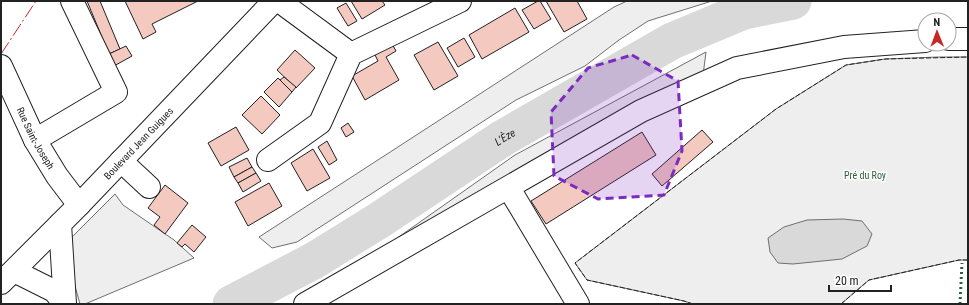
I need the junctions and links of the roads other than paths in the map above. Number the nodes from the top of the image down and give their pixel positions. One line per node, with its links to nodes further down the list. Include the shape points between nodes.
1 (72, 1): 10 (street, via 116,92)
2 (274, 1): 12 (street, Boulevard Jean Guigues)
3 (279, 1): 8 (street)
4 (460, 1): 8 (street)
5 (957, 38): 6 (street)
6 (968, 39)
7 (917, 41): 19 (street, via 844,47 737,68 640,111)
8 (351, 54): 11 (street, via 320,123)
9 (1, 66): 10 (street, Rue Saint-Joseph)
10 (35, 140): 15 (street, Rue Saint-Joseph)
11 (268, 160)
12 (121, 161): 13 (street); 15 (street, Boulevard Jean Guigues)
13 (149, 187)
14 (513, 195): 20 (street)
15 (79, 205): 16 (street, Boulevard Jean Guigues)
16 (60, 224): 17 (street, Boulevard Jean Guigues); 18 (street)
17 (7, 277): 18 (street, via 54,291)
18 (65, 304)
19 (305, 304)
20 (578, 304)

